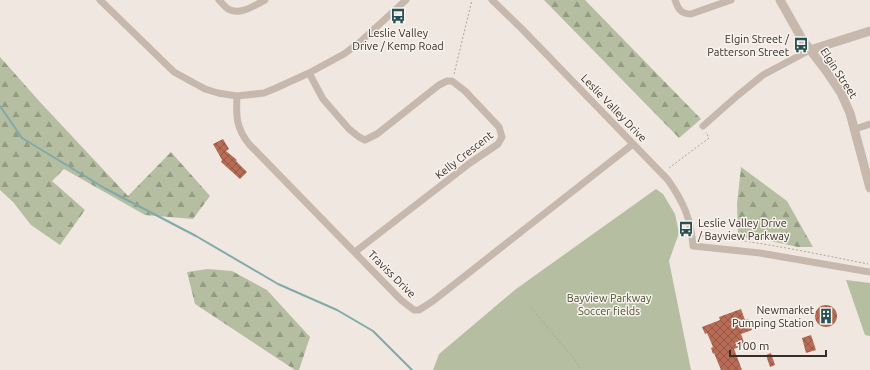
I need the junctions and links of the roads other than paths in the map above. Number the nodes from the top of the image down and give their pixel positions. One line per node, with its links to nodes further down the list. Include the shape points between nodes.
1 (219, 0): 2 (street, via 228,9 236,12)
2 (265, 0)
3 (492, 0): 16 (street, Leslie Valley Drive)
4 (675, 0): 5 (street, via 681,12 691,14)
5 (731, 0)
6 (780, 0): 10 (street, Elgin Street)
7 (102, 1): 12 (street, via 174,72 205,89)
8 (404, 1): 11 (street, via 360,42)
9 (870, 31): 10 (street)
10 (810, 50): 14 (street, via 763,75); 15 (street, Elgin Street, via 841,94)
11 (309, 73): 12 (street, via 264,93); 18 (street, Kelly Crescent, via 323,99 349,129 366,140 439,85 452,80 498,127 502,137 498,144)
12 (237, 96): 18 (street, Traviss Drive, via 238,128 248,144)
13 (870, 124): 15 (street)
14 (703, 126)
15 (855, 128): 17 (street, Elgin Street)
16 (633, 144): 18 (street, Traviss Drive, via 419,310 406,305); 19 (street, Leslie Valley Drive, via 668,180 680,197 690,224 693,246 760,253)
17 (870, 188)
18 (355, 252)
19 (870, 272)

